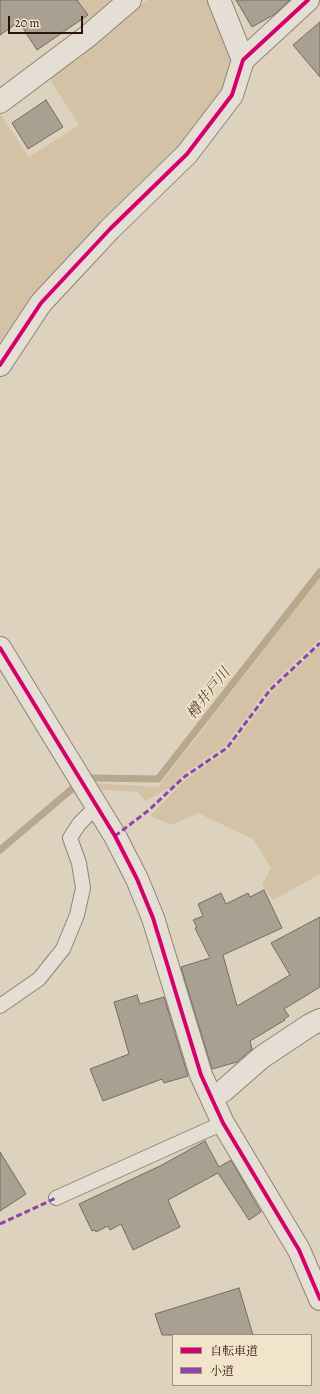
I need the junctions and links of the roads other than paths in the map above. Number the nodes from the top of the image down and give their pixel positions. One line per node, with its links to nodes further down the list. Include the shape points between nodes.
1 (130, 0): 5 (street, via 88,36)
2 (219, 0): 4 (street)
3 (308, 0): 4 (street)
4 (243, 60): 6 (street, via 232,95 186,154 110,229 41,304)
5 (0, 102)
6 (0, 365)
7 (0, 648): 8 (street)
8 (97, 806): 9 (lane, via 78,824 70,838 79,863 83,888 63,949 39,979); 11 (street, via 137,879 153,918 201,1075)
9 (0, 1006)
10 (320, 1020): 11 (street, via 262,1057)
11 (212, 1098): 12 (street)
12 (223, 1123): 13 (lane); 14 (street, via 298,1250)
13 (56, 1198)
14 (320, 1299)

